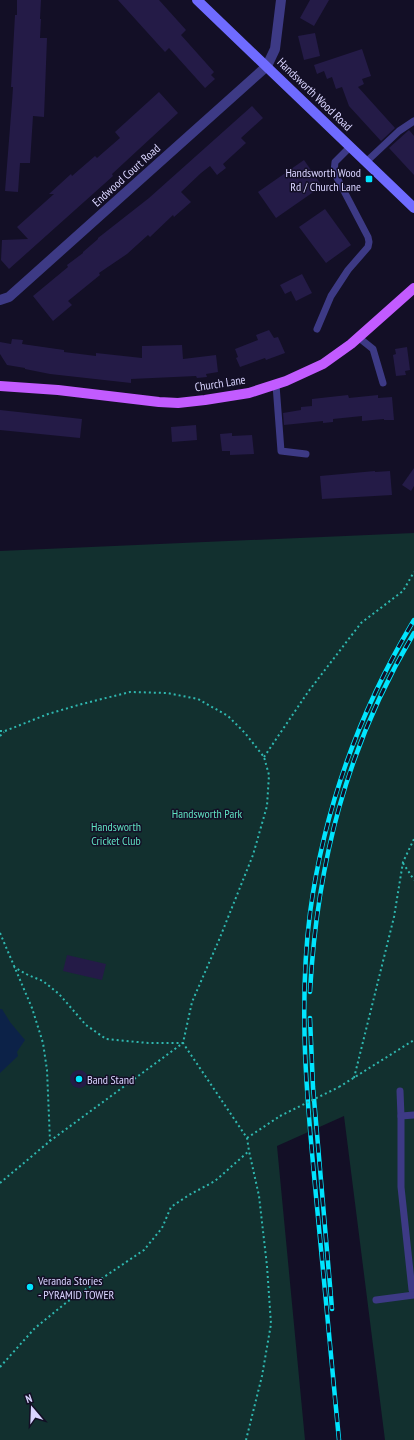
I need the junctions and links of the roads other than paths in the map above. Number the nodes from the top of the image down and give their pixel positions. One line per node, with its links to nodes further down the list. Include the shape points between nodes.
1 (196, 0): 3 (main road, Handsworth Wood Road)
2 (281, 0): 3 (street, via 275,49)
3 (267, 66): 5 (main road, Handsworth Wood Road); 9 (street, Endwood Court Road, via 8,297)
4 (414, 121): 6 (lane, via 399,131)
5 (350, 147): 6 (main road, Handsworth Wood Road); 10 (lane, via 335,162 334,172 369,242 368,247 348,270 331,296)
6 (366, 162): 7 (main road, Handsworth Wood Road)
7 (414, 208)
8 (414, 288): 11 (main road, Church Lane)
9 (0, 300)
10 (317, 329)
11 (358, 337): 12 (lane, via 373,349); 13 (main road, Church Lane, via 323,364)
12 (383, 383)
13 (276, 384): 14 (main road, Church Lane, via 250,393 178,403); 15 (lane, via 281,451)
14 (0, 386)
15 (306, 454)
16 (400, 1091): 18 (lane)
17 (414, 1115): 18 (lane)
18 (401, 1116): 19 (lane, via 401,1188)
19 (414, 1292)
20 (414, 1295): 21 (lane)
21 (376, 1300)

